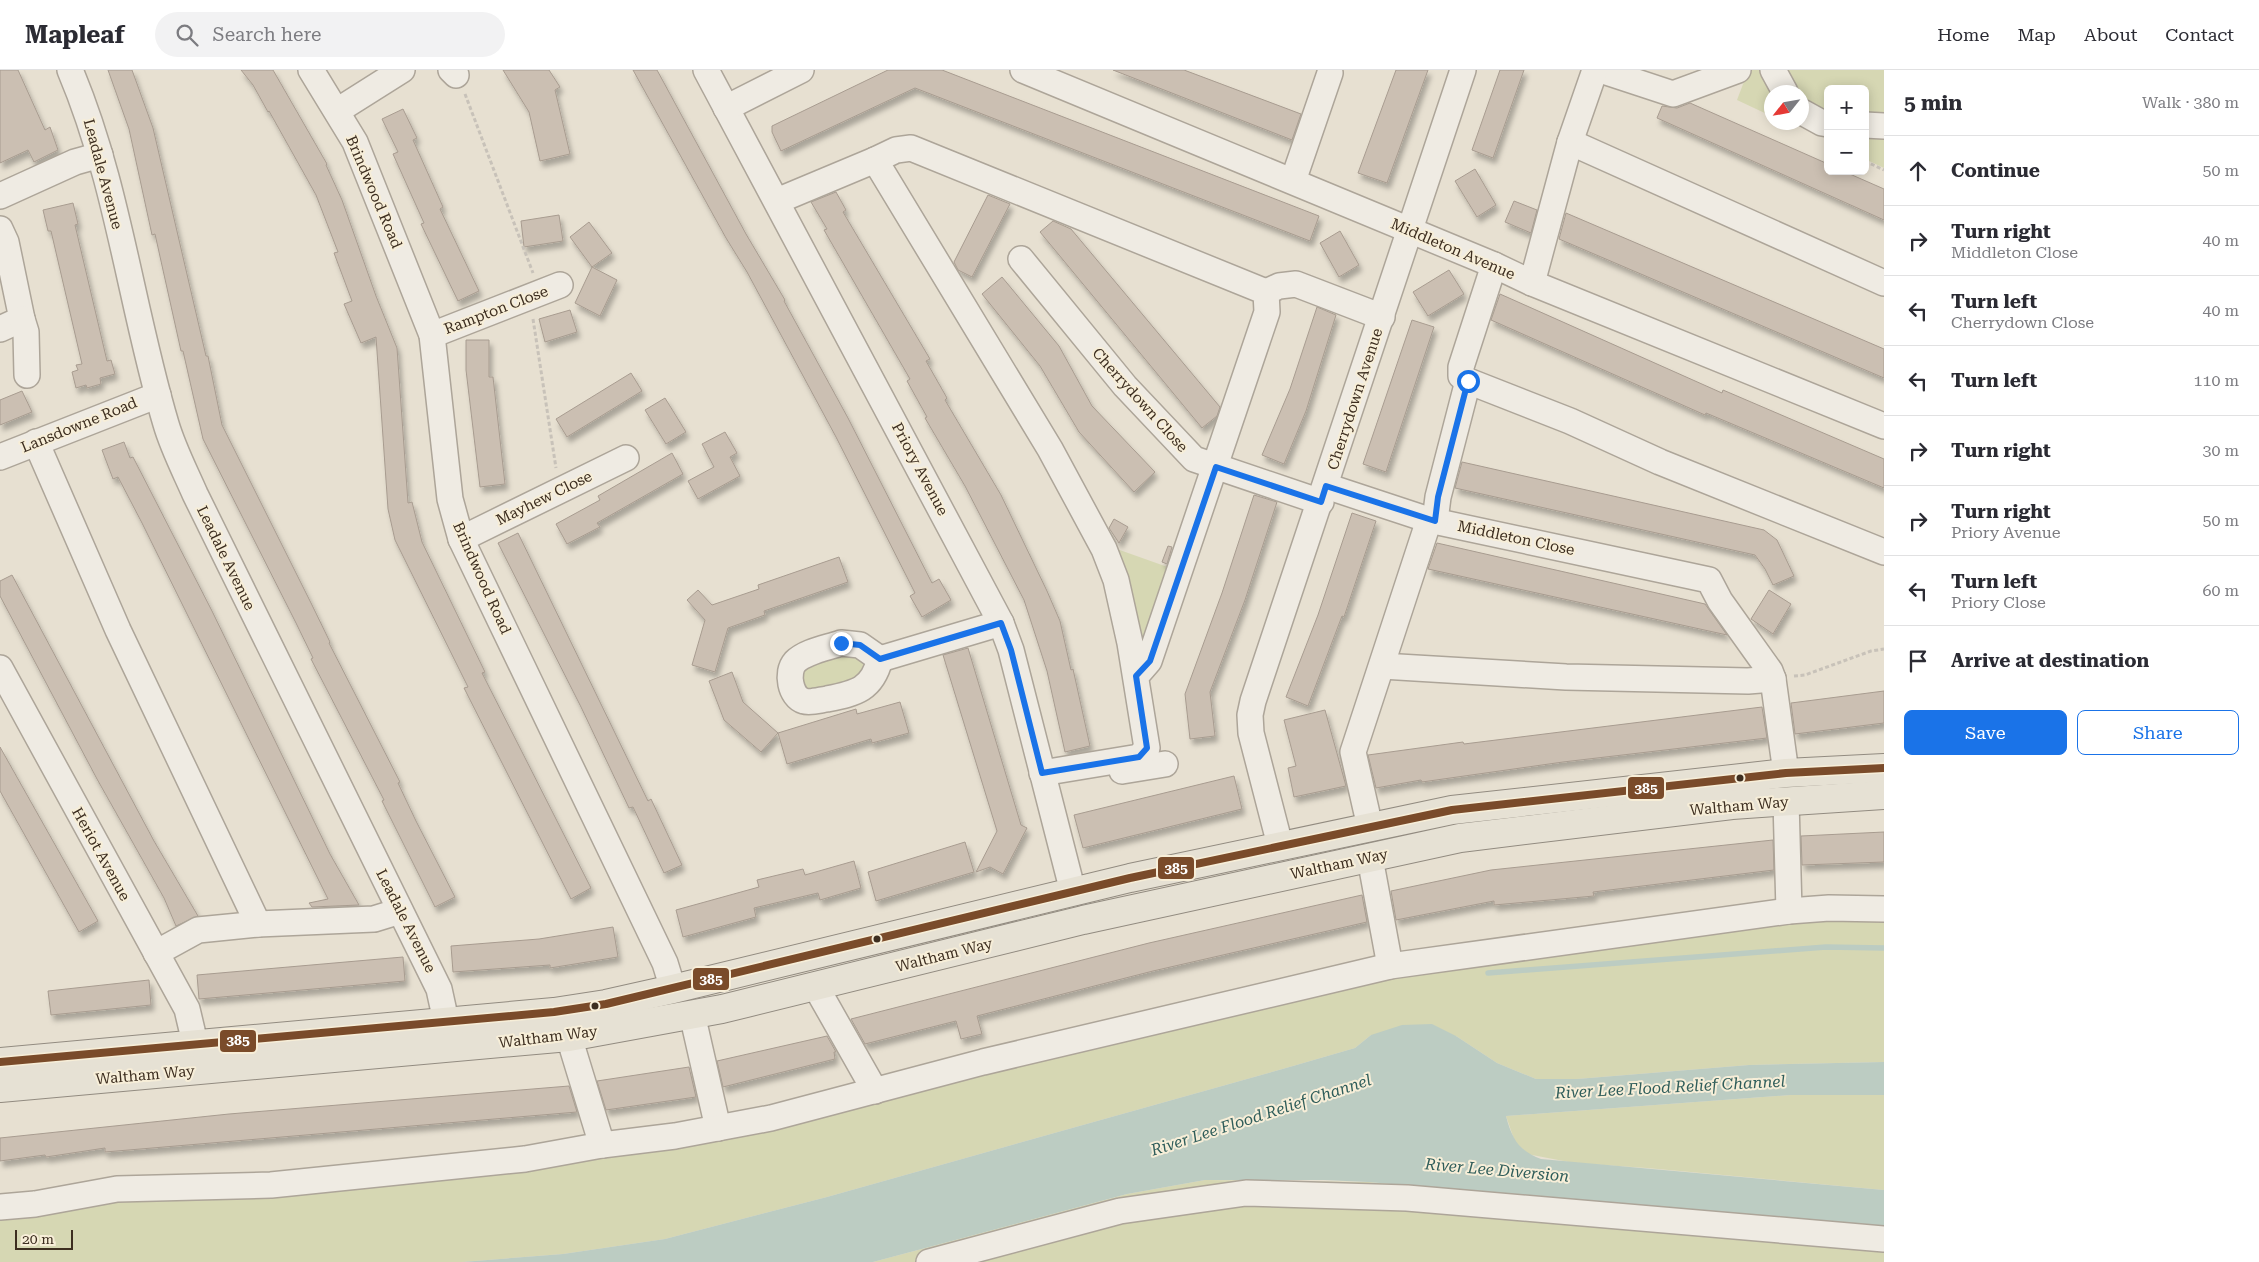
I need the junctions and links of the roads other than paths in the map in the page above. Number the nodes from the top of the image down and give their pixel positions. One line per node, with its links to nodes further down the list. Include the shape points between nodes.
1 (70, 70): 21 (street, Leadale Avenue)
2 (311, 70): 15 (street, Brindwood Road)
3 (402, 70): 15 (street)
4 (706, 70): 14 (street, Priory Avenue)
5 (801, 70): 14 (street)
6 (1023, 70): 23 (street, Middleton Avenue)
7 (1463, 70): 27 (street, Cherrydown Avenue)
8 (1594, 70): 20 (street)
9 (1600, 70): 10 (street, via 1673,94)
10 (1738, 70)
11 (1773, 70): 13 (street)
12 (1328, 71): 23 (street)
13 (1780, 85)
14 (726, 108): 25 (street, Priory Avenue)
15 (338, 111): 37 (street, Brindwood Road, via 355,142)
16 (1809, 116): 17 (street)
17 (1824, 124)
18 (1869, 125): 19 (street)
19 (1884, 126)
20 (1570, 142): 30 (street); 31 (street)
21 (100, 155): 24 (street, via 75,162); 40 (street, Leadale Avenue)
22 (875, 160): 25 (street); 33 (street, via 896,150 911,148); 54 (street, via 1050,448 1104,549 1116,580)
23 (1293, 182): 27 (street, Middleton Avenue)
24 (0, 196)
25 (777, 201): 50 (street, Priory Avenue)
26 (0, 229): 35 (street, via 6,242)
27 (1409, 230): 29 (street, Middleton Avenue); 34 (street, Cherrydown Avenue)
28 (1021, 259): 45 (street, Cherrydown Close, via 1125,386 1194,459)
29 (1494, 265): 30 (street, Middleton Avenue); 39 (street, via 1462,367 1461,376)
30 (1532, 283): 41 (street, Middleton Avenue)
31 (1884, 283)
32 (544, 291): 37 (street, Rampton Close)
33 (1266, 292): 34 (street, via 1278,286 1296,284); 45 (street, via 1267,312)
34 (1382, 318): 46 (street, Cherrydown Avenue)
35 (22, 319): 36 (street); 38 (street, via 26,332)
36 (0, 329)
37 (432, 335): 48 (street, Brindwood Road, via 450,499)
38 (27, 375)
39 (1468, 381): 47 (street); 49 (street)
40 (158, 395): 42 (street, Lansdowne Road); 76 (street, Leadale Avenue, via 174,447 195,494)
41 (1884, 426)
42 (36, 442): 43 (street, Lansdowne Road); 78 (street, via 118,630)
43 (0, 457)
44 (626, 458): 48 (street, Mayhew Close)
45 (1216, 467): 46 (street, Cherrydown Close); 54 (street, via 1150,661)
46 (1323, 494): 47 (street, Middleton Close); 66 (street, Cherrydown Avenue, via 1286,597 1250,715 1251,733)
47 (1432, 520): 52 (street); 55 (street, Middleton Close, via 1708,580)
48 (461, 539): 84 (street, Brindwood Road, via 665,963)
49 (1884, 552)
50 (1001, 623): 51 (street); 59 (street, Priory Avenue)
51 (880, 659)
52 (1382, 666): 55 (street, via 1566,677); 64 (street, via 1353,752)
53 (0, 668): 80 (street, Heriot Avenue)
54 (1136, 676): 59 (street, via 1147,748 1139,757)
55 (1774, 679): 58 (street)
56 (1165, 764): 59 (street)
57 (1884, 768): 58 (main road, Waltham Way)
58 (1786, 773): 60 (main road, Waltham Way)
59 (1044, 778): 72 (street, Priory Avenue)
60 (1664, 785): 63 (main road); 64 (main road, Waltham Way, via 1452,810)
61 (1884, 795): 62 (main road, Waltham Way)
62 (1786, 801): 63 (main road, Waltham Way); 77 (street)
63 (1667, 813): 67 (main road, Waltham Way, via 1460,838)
64 (1370, 827): 65 (main road, Waltham Way)
65 (1329, 835): 66 (main road, Waltham Way); 69 (main road)
66 (1280, 845): 68 (main road, Waltham Way)
67 (1370, 858): 69 (main road, Waltham Way); 82 (street)
68 (1216, 859): 70 (main road, Waltham Way); 71 (main road)
69 (1337, 864): 71 (main road, Waltham Way)
70 (1130, 878): 72 (main road, Waltham Way); 74 (main road)
71 (1224, 890): 74 (main road, Waltham Way)
72 (1073, 892): 73 (main road, Waltham Way)
73 (1012, 908): 79 (main road); 81 (main road, Waltham Way)
74 (1138, 908): 79 (main road, Waltham Way)
75 (1884, 908): 77 (street)
76 (400, 911): 78 (street, via 374,919); 87 (street, Leadale Avenue, via 440,989)
77 (1789, 911): 82 (street)
78 (258, 924): 80 (street, via 198,930)
79 (1020, 936): 83 (main road, Waltham Way)
80 (156, 953): 90 (street, Heriot Avenue, via 187,1009)
81 (814, 956): 83 (main road); 84 (main road, Waltham Way)
82 (1390, 966): 94 (street, via 992,1060)
83 (820, 986): 86 (main road, Waltham Way); 94 (street)
84 (673, 989): 85 (main road, Waltham Way)
85 (554, 1012): 87 (main road, Waltham Way); 89 (main road)
86 (692, 1014): 89 (main road, Waltham Way); 95 (street)
87 (446, 1021): 88 (main road, Waltham Way)
88 (317, 1032): 90 (main road, Waltham Way); 91 (main road)
89 (563, 1038): 91 (main road, Waltham Way); 96 (street)
90 (195, 1043): 92 (main road, Waltham Way)
91 (319, 1059): 93 (main road, Waltham Way)
92 (0, 1062)
93 (0, 1088)
94 (875, 1091): 95 (street)
95 (718, 1128): 96 (street)
96 (602, 1144): 97 (street, via 525,1159 271,1185 117,1189)
97 (0, 1207)
98 (1884, 1239): 99 (street, via 1407,1198 1246,1193 1120,1211)
99 (929, 1262)

